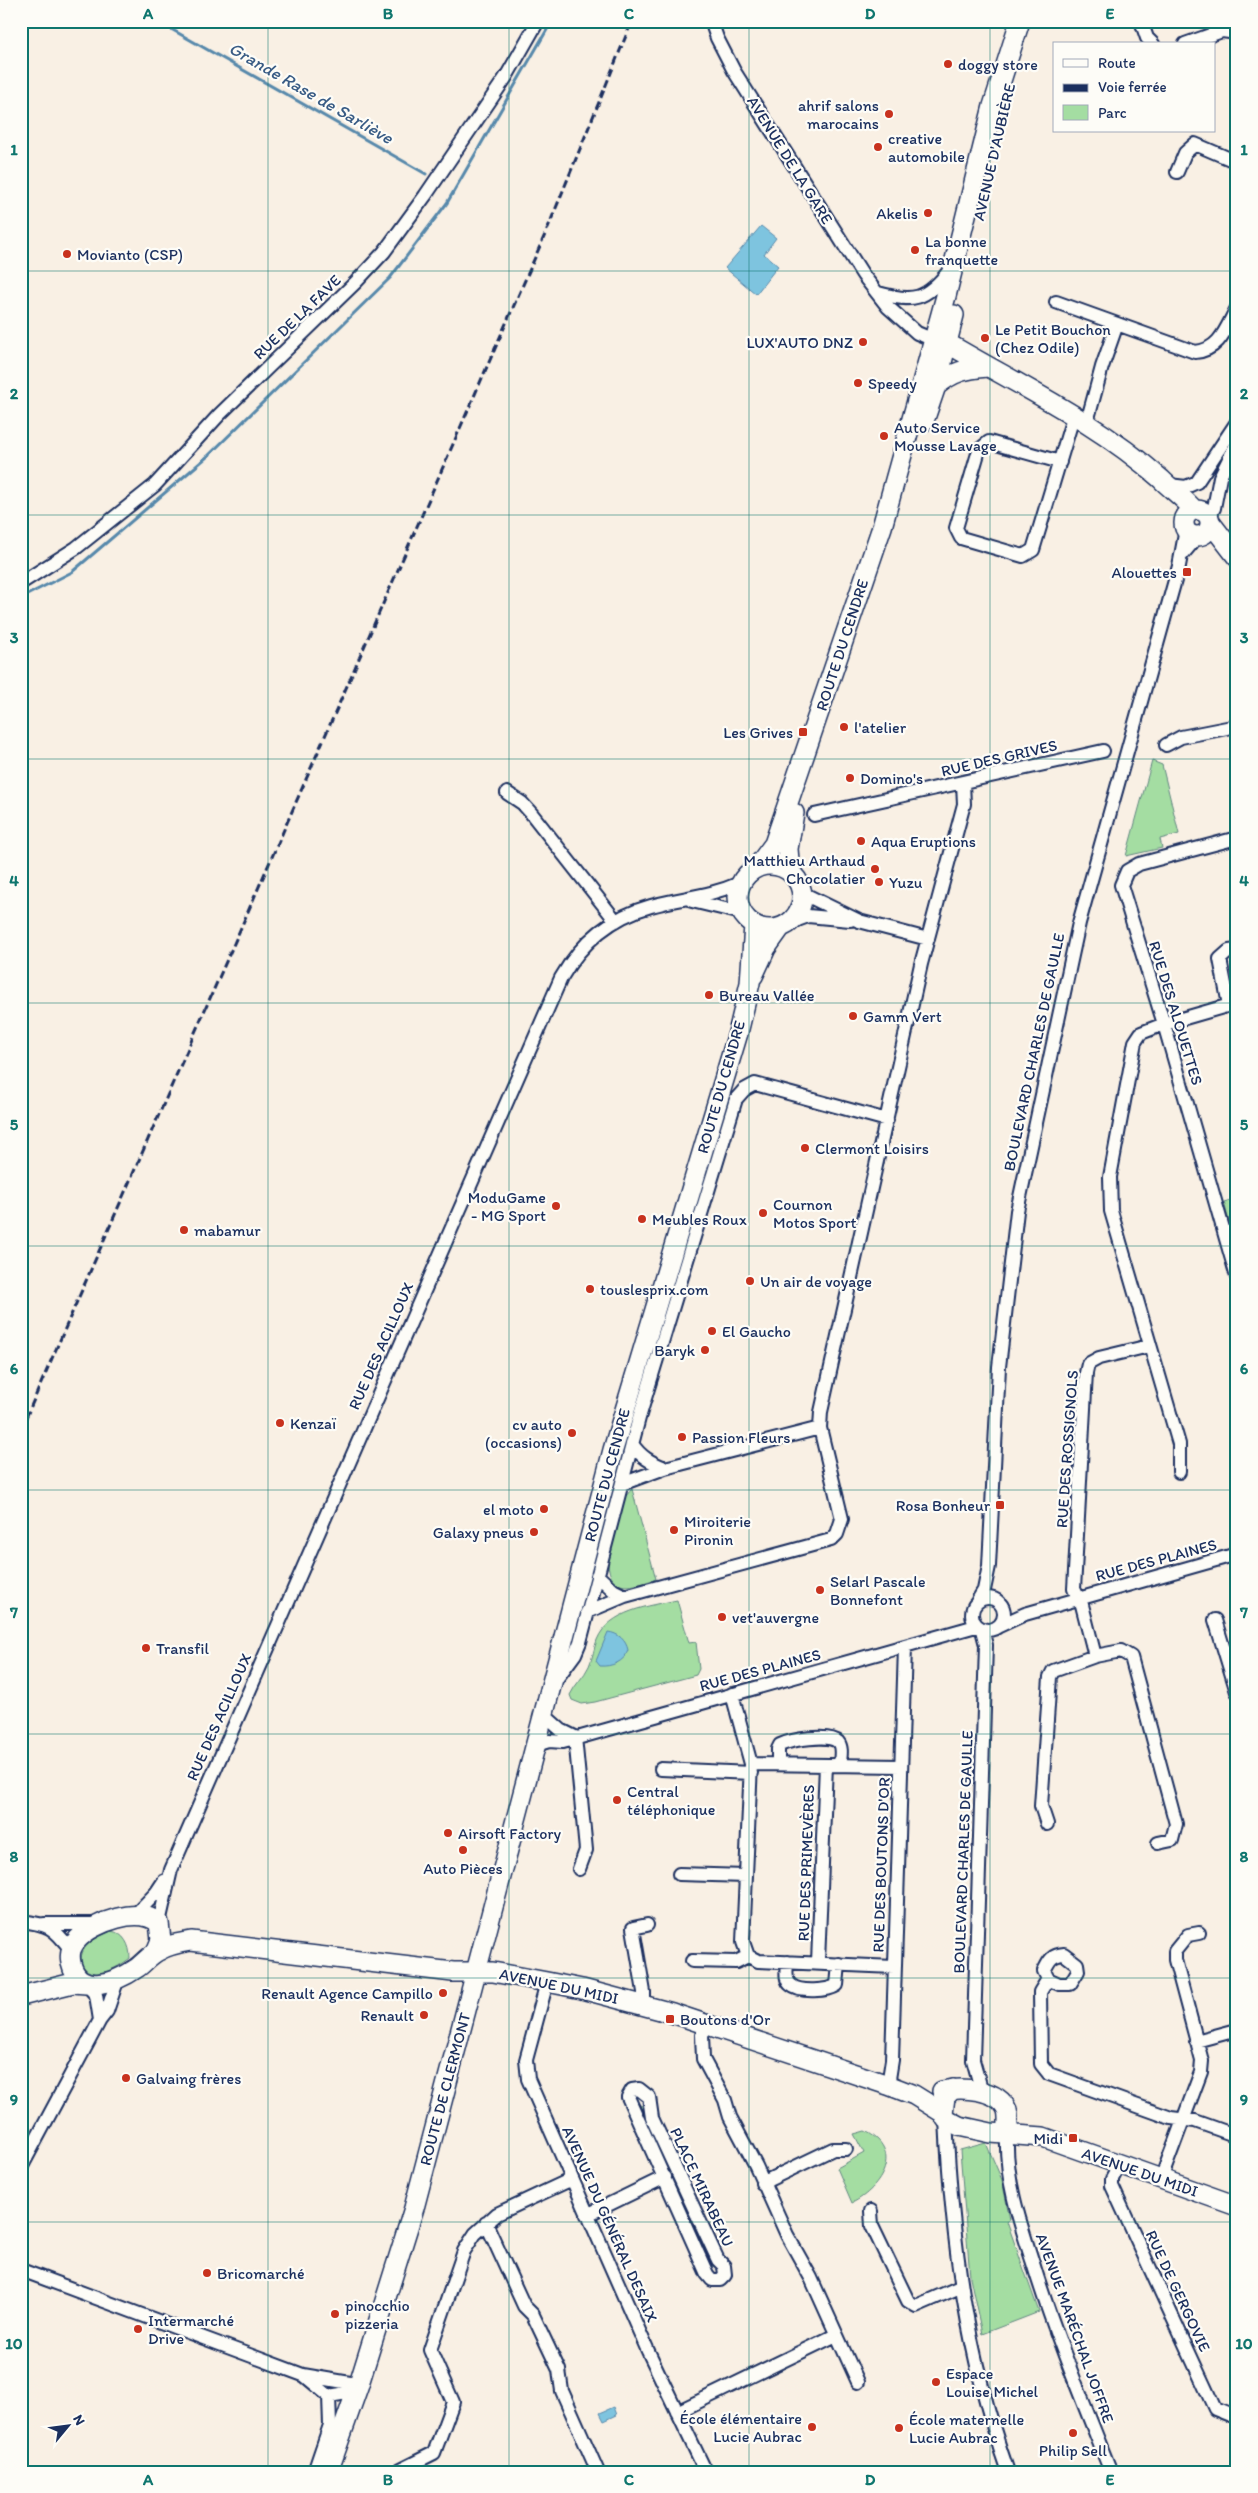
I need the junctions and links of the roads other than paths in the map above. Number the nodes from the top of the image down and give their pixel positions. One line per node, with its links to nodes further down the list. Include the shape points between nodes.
1 (538, 21): 27 (street, RUE DE LA FAVE, via 506,77 384,252 148,490 76,548)
2 (712, 21): 12 (street, AVENUE DE LA GARE, via 734,71 862,275)
3 (1020, 21): 11 (main road, AVENUE D'AUBIÈRE, via 994,102)
4 (1030, 21): 16 (main road, AVENUE D'AUBIÈRE, via 1017,56)
5 (1141, 21): 7 (street)
6 (1237, 33): 8 (street, via 1222,31)
7 (1151, 42)
8 (1191, 42)
9 (1237, 162): 10 (street, via 1195,144 1185,153)
10 (1177, 172)
11 (953, 267): 12 (street, via 935,289 919,298 900,299); 16 (main road, AVENUE D'AUBIÈRE)
12 (878, 293): 16 (street, AVENUE DE LA GARE, via 888,307 917,333)
13 (1056, 302): 15 (street)
14 (1237, 308): 15 (street, via 1216,345 1205,351 1195,352)
15 (1118, 324): 19 (street)
16 (940, 341): 17 (main road); 18 (main road, ROUTE DU CENDRE); 25 (main road, ROUTE DU CENDRE)
17 (988, 367): 18 (main road, via 950,374); 19 (main road)
18 (936, 386): 25 (main road, ROUTE DU CENDRE, via 911,459)
19 (1081, 418): 22 (street); 23 (main road, via 1136,456)
20 (1237, 422): 23 (street, via 1197,482 1186,488)
21 (1237, 443): 24 (street, BOULEVARD CHARLES DE GAULLE, via 1220,477 1214,508)
22 (1060, 462): 22 (street, via 1033,550 1028,555 961,538 956,528 979,450 989,442)
23 (1165, 483): 24 (main road)
24 (1197, 524): 26 (main road); 59 (street, BOULEVARD CHARLES DE GAULLE, via 1192,543 1181,556 1079,923 1017,1211 999,1367)
25 (882, 527): 31 (main road, ROUTE DU CENDRE)
26 (1237, 558)
27 (21, 583)
28 (1237, 726): 29 (street, via 1181,737)
29 (1166, 745)
30 (1104, 751): 32 (street, RUE DES GRIVES)
31 (803, 762): 36 (main road, ROUTE DU CENDRE, via 774,844); 37 (main road, ROUTE DU CENDRE, via 788,849)
32 (963, 783): 34 (street, RUE DES GRIVES); 45 (street, via 964,804)
33 (507, 793): 42 (street, via 531,813)
34 (814, 815)
35 (1237, 838): 49 (street, RUE DES ALOUETTES, via 1139,864 1123,877 1123,895)
36 (757, 867): 37 (main road, via 774,865); 38 (main road)
37 (790, 872): 39 (main road)
38 (740, 883): 40 (street, RUE DES ACILLOUX); 41 (main road, via 738,901)
39 (802, 893): 43 (street); 44 (main road, via 799,910)
40 (687, 900): 41 (street, RUE DES ACILLOUX, via 719,906); 42 (street, RUE DES ACILLOUX, via 652,906)
41 (748, 919): 44 (main road, via 764,929); 47 (main road, ROUTE DU CENDRE)
42 (616, 921): 87 (street, RUE DES ACILLOUX, via 590,940 570,962 561,978)
43 (859, 921): 44 (street, via 808,916); 45 (street)
44 (785, 925): 47 (main road, ROUTE DU CENDRE, via 766,948)
45 (928, 939): 50 (street)
46 (1237, 950): 48 (street, via 1229,951 1220,959)
47 (750, 983): 72 (main road, ROUTE DU CENDRE, via 738,1033 636,1368)
48 (1233, 1004): 49 (street)
49 (1164, 1024): 51 (street, RUE DES ALOUETTES); 52 (street, via 1141,1033 1135,1042 1110,1176 1111,1211)
50 (887, 1120): 53 (street); 54 (street, via 756,1084 736,1099)
51 (1237, 1277)
52 (1149, 1346): 56 (street, via 1178,1444); 62 (street, RUE DES ROSSIGNOLS, via 1099,1358 1088,1364 1074,1589)
53 (820, 1428): 55 (street); 61 (street, via 842,1519 837,1534 831,1540)
54 (632, 1444): 55 (street, via 644,1458); 57 (street)
55 (665, 1468): 57 (street)
56 (1179, 1472)
57 (622, 1484): 60 (street)
58 (1237, 1554): 62 (street, RUE DES PLAINES)
59 (989, 1566): 63 (street, BOULEVARD CHARLES DE GAULLE); 64 (street, BOULEVARD CHARLES DE GAULLE, via 984,1590)
60 (598, 1575): 61 (street, via 612,1590); 65 (street)
61 (625, 1596): 65 (street)
62 (1079, 1598): 66 (street, RUE DES PLAINES); 71 (street)
63 (1001, 1604): 64 (street, via 992,1598); 66 (street); 68 (street, via 1004,1618)
64 (975, 1605): 68 (street, via 972,1620); 69 (street)
65 (587, 1612): 72 (street, via 575,1654)
66 (1025, 1614): 68 (street, RUE DES PLAINES)
67 (1215, 1620): 73 (street)
68 (987, 1628): 69 (street, RUE DES PLAINES); 118 (street, BOULEVARD CHARLES DE GAULLE, via 973,2060 976,2078)
69 (953, 1632): 70 (street, RUE DES PLAINES)
70 (905, 1646): 74 (street, RUE DES PLAINES); 81 (street, RUE DES BOUTONS D'OR)
71 (1095, 1656): 84 (street, via 1053,1671 1050,1677 1041,1806); 85 (street, via 1121,1651 1131,1656 1176,1824 1172,1840)
72 (550, 1687): 75 (main road, ROUTE DU CENDRE)
73 (1237, 1692)
74 (732, 1694): 76 (street, RUE DES PLAINES); 82 (street)
75 (543, 1714): 76 (street); 77 (main road, ROUTE DU CENDRE)
76 (575, 1737): 77 (street, RUE DES PLAINES); 86 (street, via 586,1850)
77 (536, 1745): 106 (main road, ROUTE DU CENDRE)
78 (778, 1764): 79 (street); 80 (street, via 780,1745 800,1739 833,1739 838,1743); 82 (street)
79 (826, 1765): 80 (street); 103 (street, RUE DES PRIMEVÈRES)
80 (840, 1765): 81 (street)
81 (901, 1766): 105 (street, RUE DES BOUTONS D'OR)
82 (751, 1768): 83 (street); 89 (street)
83 (661, 1769)
84 (1047, 1824)
85 (1158, 1843)
86 (579, 1869)
87 (170, 1870): 90 (street, RUE DES ACILLOUX, via 156,1893); 92 (street, RUE DES ACILLOUX)
88 (678, 1874): 89 (street)
89 (746, 1876): 100 (street, via 743,1942)
90 (134, 1916): 92 (main road, via 149,1917); 94 (main road)
91 (21, 1921): 93 (street)
92 (159, 1923): 97 (main road, AVENUE DU MIDI); 98 (main road, via 161,1940)
93 (44, 1924): 94 (street); 99 (street, via 62,1938)
94 (100, 1924): 99 (main road, via 81,1936)
95 (647, 1925): 112 (street, via 633,1928)
96 (1199, 1933): 116 (street, via 1188,1935 1175,1951)
97 (191, 1941): 98 (main road, AVENUE DU MIDI); 106 (main road, AVENUE DU MIDI, via 453,1972)
98 (156, 1952): 107 (main road)
99 (70, 1953): 110 (main road, via 73,1969); 111 (main road, via 56,1976)
100 (748, 1956): 101 (street, via 736,1962); 102 (street, via 758,1961)
101 (692, 1961)
102 (787, 1962): 103 (street); 104 (street, via 787,1979 790,1985 799,1989 831,1990 837,1986)
103 (818, 1962): 104 (street)
104 (839, 1964): 105 (street)
105 (894, 1966): 117 (street, RUE DES BOUTONS D'OR, via 892,2060)
106 (477, 1971): 109 (main road, AVENUE DU MIDI); 142 (main road, ROUTE DE CLERMONT, via 414,2208)
107 (118, 1978): 110 (main road); 113 (street, via 107,2011)
108 (1048, 1979): 122 (street, via 1040,1992 1041,2064 1049,2074)
109 (547, 1982): 112 (main road, AVENUE DU MIDI); 130 (street, AVENUE DU GÉNÉRAL DESAIX, via 526,2065 531,2088)
110 (86, 1984): 111 (main road, via 73,1983); 113 (street, via 96,1995)
111 (25, 1996)
112 (644, 2005): 114 (main road, AVENUE DU MIDI)
113 (100, 2020): 128 (street)
114 (706, 2023): 117 (main road, AVENUE DU MIDI); 132 (street, via 702,2036 703,2059)
115 (1237, 2030): 116 (street)
116 (1196, 2041): 122 (street, via 1202,2061 1201,2072)
117 (888, 2085): 119 (main road, AVENUE DU MIDI)
118 (967, 2090): 119 (main road, AVENUE DU MIDI); 120 (main road, AVENUE DU MIDI, via 999,2100); 121 (main road, via 945,2097)
119 (914, 2095): 121 (main road, AVENUE DU MIDI)
120 (1008, 2112): 123 (main road); 125 (main road, AVENUE DU MIDI)
121 (944, 2116): 123 (main road, AVENUE DU MIDI, via 960,2126); 138 (street)
122 (1184, 2120): 124 (street); 131 (street)
123 (1008, 2134): 125 (main road, AVENUE DU MIDI); 152 (street, AVENUE MARÉCHAL JOFFRE, via 1006,2164 1023,2232 1049,2311)
124 (1237, 2136)
125 (1043, 2137): 127 (main road, AVENUE DU MIDI)
126 (846, 2149): 132 (street, via 833,2149)
127 (1119, 2166): 131 (main road, AVENUE DU MIDI); 144 (street, RUE DE GERGOVIE, via 1112,2186 1215,2409 1230,2415)
128 (21, 2168)
129 (665, 2177): 129 (street, PLACE MIRABEAU, via 709,2278 720,2280 725,2275 724,2266 718,2260 652,2118 649,2097 635,2089 628,2097); 135 (street, PLACE MIRABEAU)
130 (572, 2179): 135 (street, AVENUE DU GÉNÉRAL DESAIX); 136 (street, via 497,2214)
131 (1161, 2179): 133 (main road, AVENUE DU MIDI)
132 (762, 2183): 139 (street)
133 (1237, 2206)
134 (871, 2211): 138 (street, via 872,2226 908,2301 916,2306)
135 (587, 2215): 143 (street, AVENUE DU GÉNÉRAL DESAIX)
136 (486, 2223): 148 (street, via 468,2241 430,2350 453,2402 438,2448 428,2458); 149 (street, via 524,2306 534,2315 559,2370 562,2391)
137 (21, 2270): 140 (street)
138 (960, 2287): 151 (street, via 975,2361)
139 (836, 2335): 141 (street); 143 (street)
140 (303, 2375): 142 (street); 142 (street)
141 (858, 2382)
142 (349, 2390): 145 (street, ROUTE DE CLERMONT, via 330,2424); 146 (main road, ROUTE DE CLERMONT); 147 (main road, ROUTE DE CLERMONT)
143 (677, 2412): 150 (street, AVENUE DU GÉNÉRAL DESAIX)
144 (1237, 2412)
145 (314, 2472)
146 (318, 2472)
147 (328, 2472)
148 (396, 2472)
149 (598, 2472)
150 (706, 2472)
151 (1008, 2472)
152 (1111, 2472)

